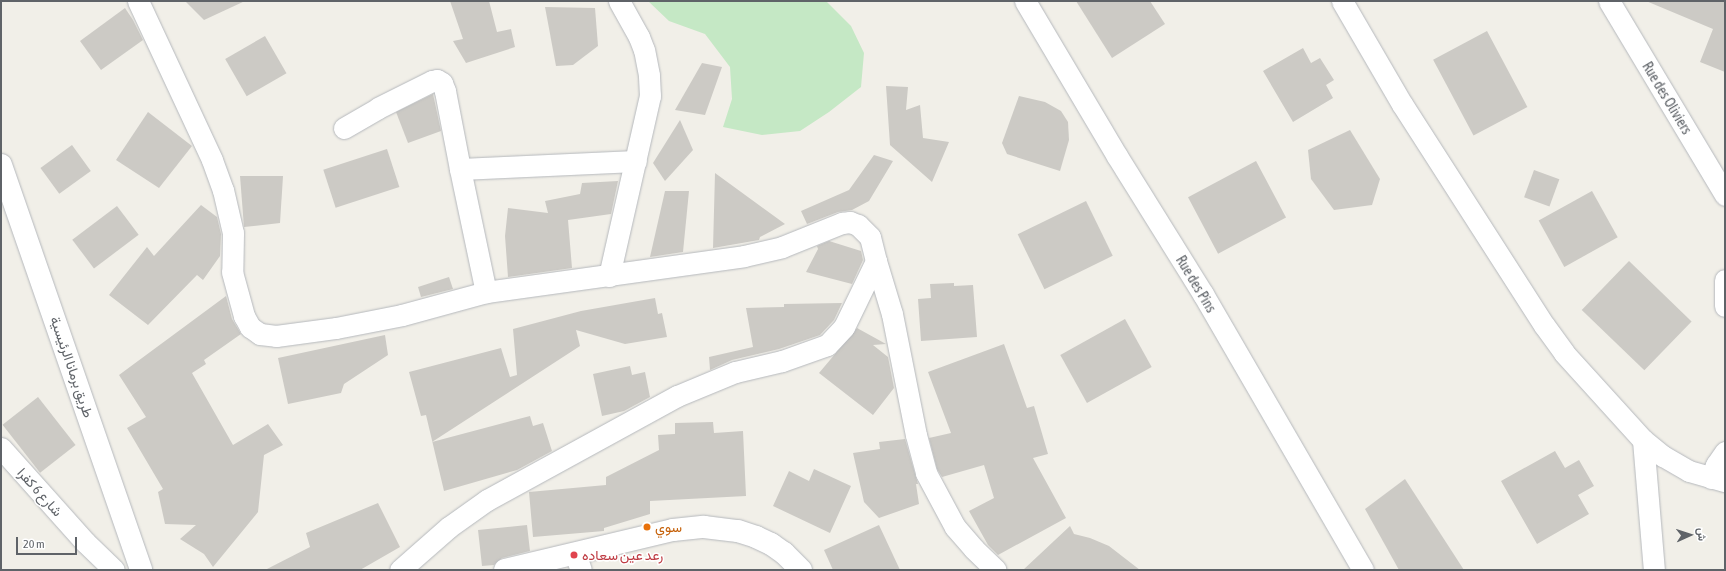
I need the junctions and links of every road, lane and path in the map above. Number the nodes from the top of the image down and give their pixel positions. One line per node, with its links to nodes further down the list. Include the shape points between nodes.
1 (138, 1): 14 (street, via 212,160 223,190 233,233 232,272 244,316 254,332 276,336 336,328 402,315)
2 (618, 1): 7 (street, via 639,38 650,81 650,96)
3 (1025, 1): 27 (street, Rue des Pins, via 1203,294)
4 (1342, 1): 16 (street, via 1402,104 1544,325 1564,353)
5 (1609, 1): 10 (street, Rue des Oliviers)
6 (344, 128): 9 (street, via 432,80 437,80 442,83 445,91)
7 (636, 161): 9 (street); 12 (street)
8 (1, 165): 22 (main road, طريق برمانا الرئيسية)
9 (460, 170): 14 (street)
10 (1725, 195)
11 (876, 261): 12 (street, via 870,237 858,225 850,222 765,252); 23 (street, via 844,327 828,345 735,372 677,396 487,500 449,527); 26 (street, via 892,314 926,473 955,527)
12 (609, 276): 14 (street)
13 (1725, 280): 15 (street)
14 (486, 292)
15 (1725, 306)
16 (1643, 440): 19 (street, via 1663,456 1690,471); 28 (street)
17 (1, 448): 21 (street, شارع 6 كفرا, via 85,542)
18 (1725, 452): 19 (street, via 1716,465)
19 (1718, 479)
20 (578, 561): 24 (main road); 25 (main road, via 673,530 716,528 738,531 771,544)
21 (114, 570)
22 (142, 570)
23 (400, 570)
24 (505, 570)
25 (801, 570)
26 (996, 570)
27 (1363, 570)
28 (1654, 570)

